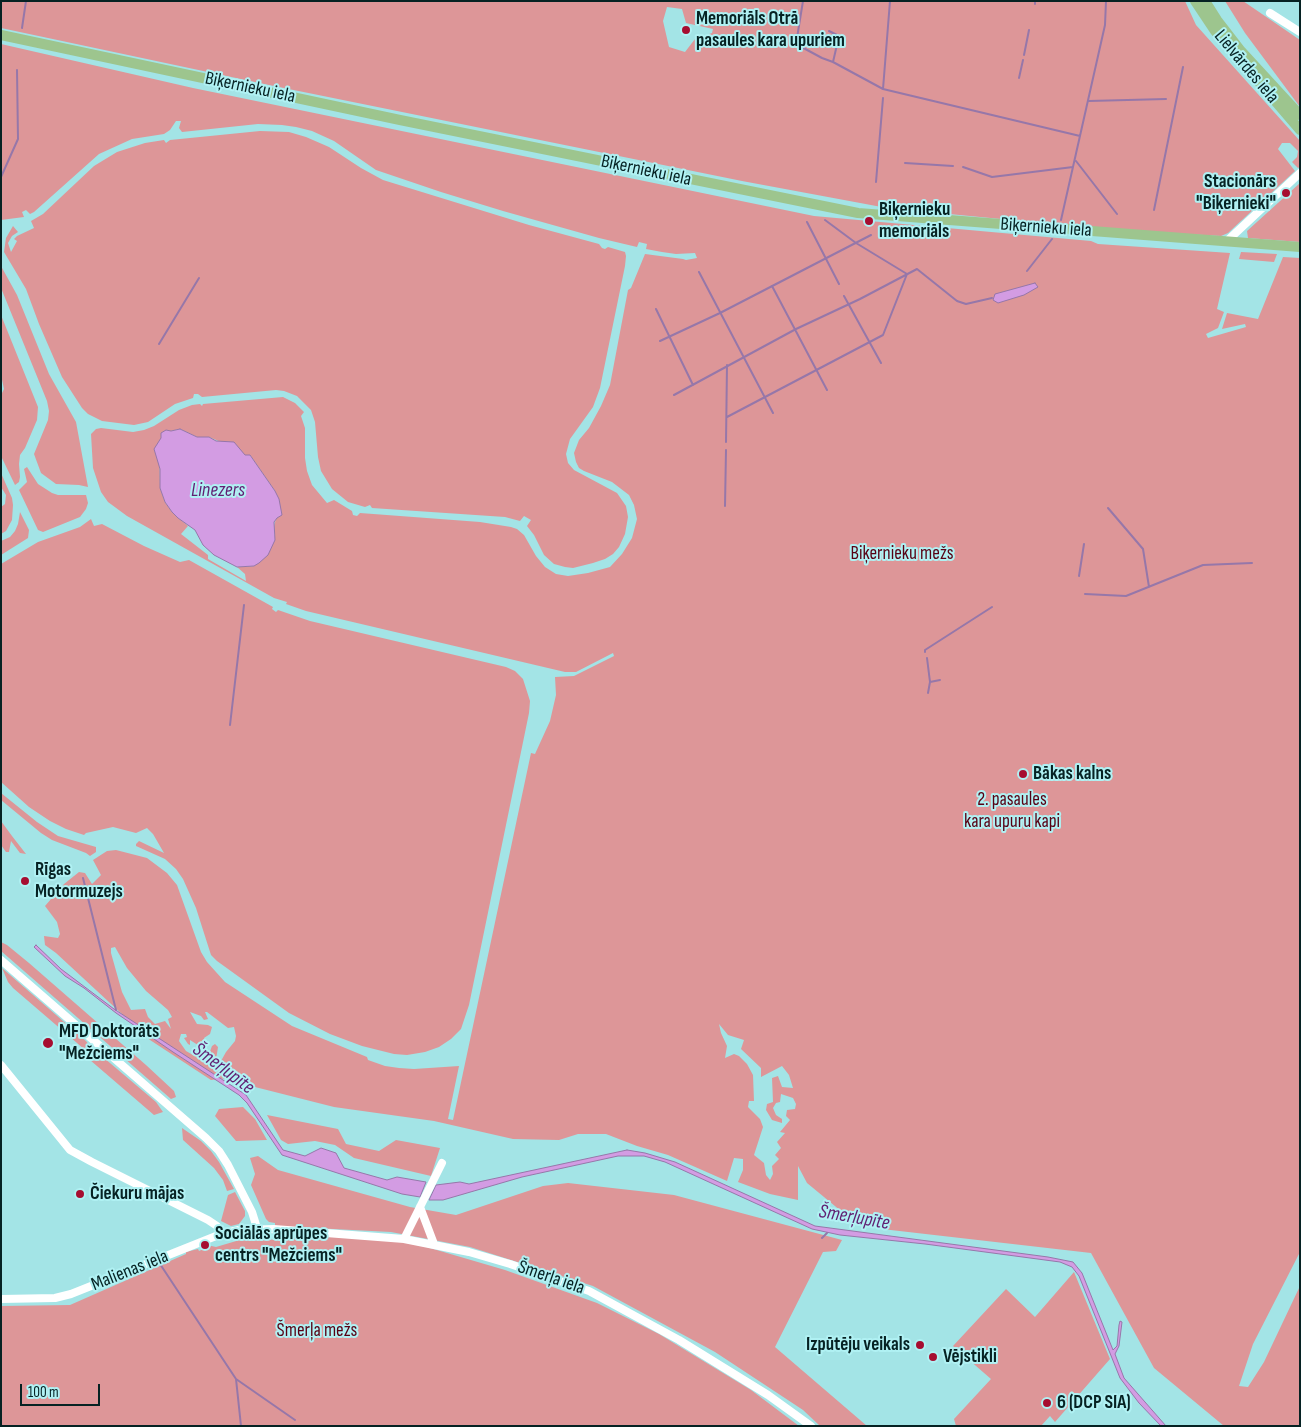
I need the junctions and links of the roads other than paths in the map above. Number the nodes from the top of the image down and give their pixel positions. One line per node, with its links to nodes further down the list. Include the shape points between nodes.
1 (1195, 1): 7 (main road, Lielvārdes iela, via 1215,31)
2 (1205, 1): 6 (main road, Lielvārdes iela, via 1242,51)
3 (1270, 13): 4 (street)
4 (1300, 32)
5 (1, 35): 9 (main road, Biķernieku iela, via 858,213)
6 (1300, 115)
7 (1300, 130)
8 (1300, 173): 9 (street)
9 (1227, 241): 10 (main road, Biķernieku iela)
10 (1300, 247)
11 (1, 960): 15 (street, via 219,1151 252,1212)
12 (1, 1065): 16 (street, via 70,1150 208,1220 217,1226)
13 (442, 1163): 14 (street)
14 (420, 1207): 17 (street); 18 (street)
15 (257, 1228): 16 (street, Malienas iela); 17 (street, Šmerļa iela)
16 (221, 1234): 19 (street, Malienas iela, via 71,1294 55,1298)
17 (404, 1239): 18 (street, Šmerļa iela)
18 (434, 1244): 20 (street, Šmerļa iela, via 510,1264 589,1291 679,1340 768,1395)
19 (1, 1300)
20 (811, 1426)

